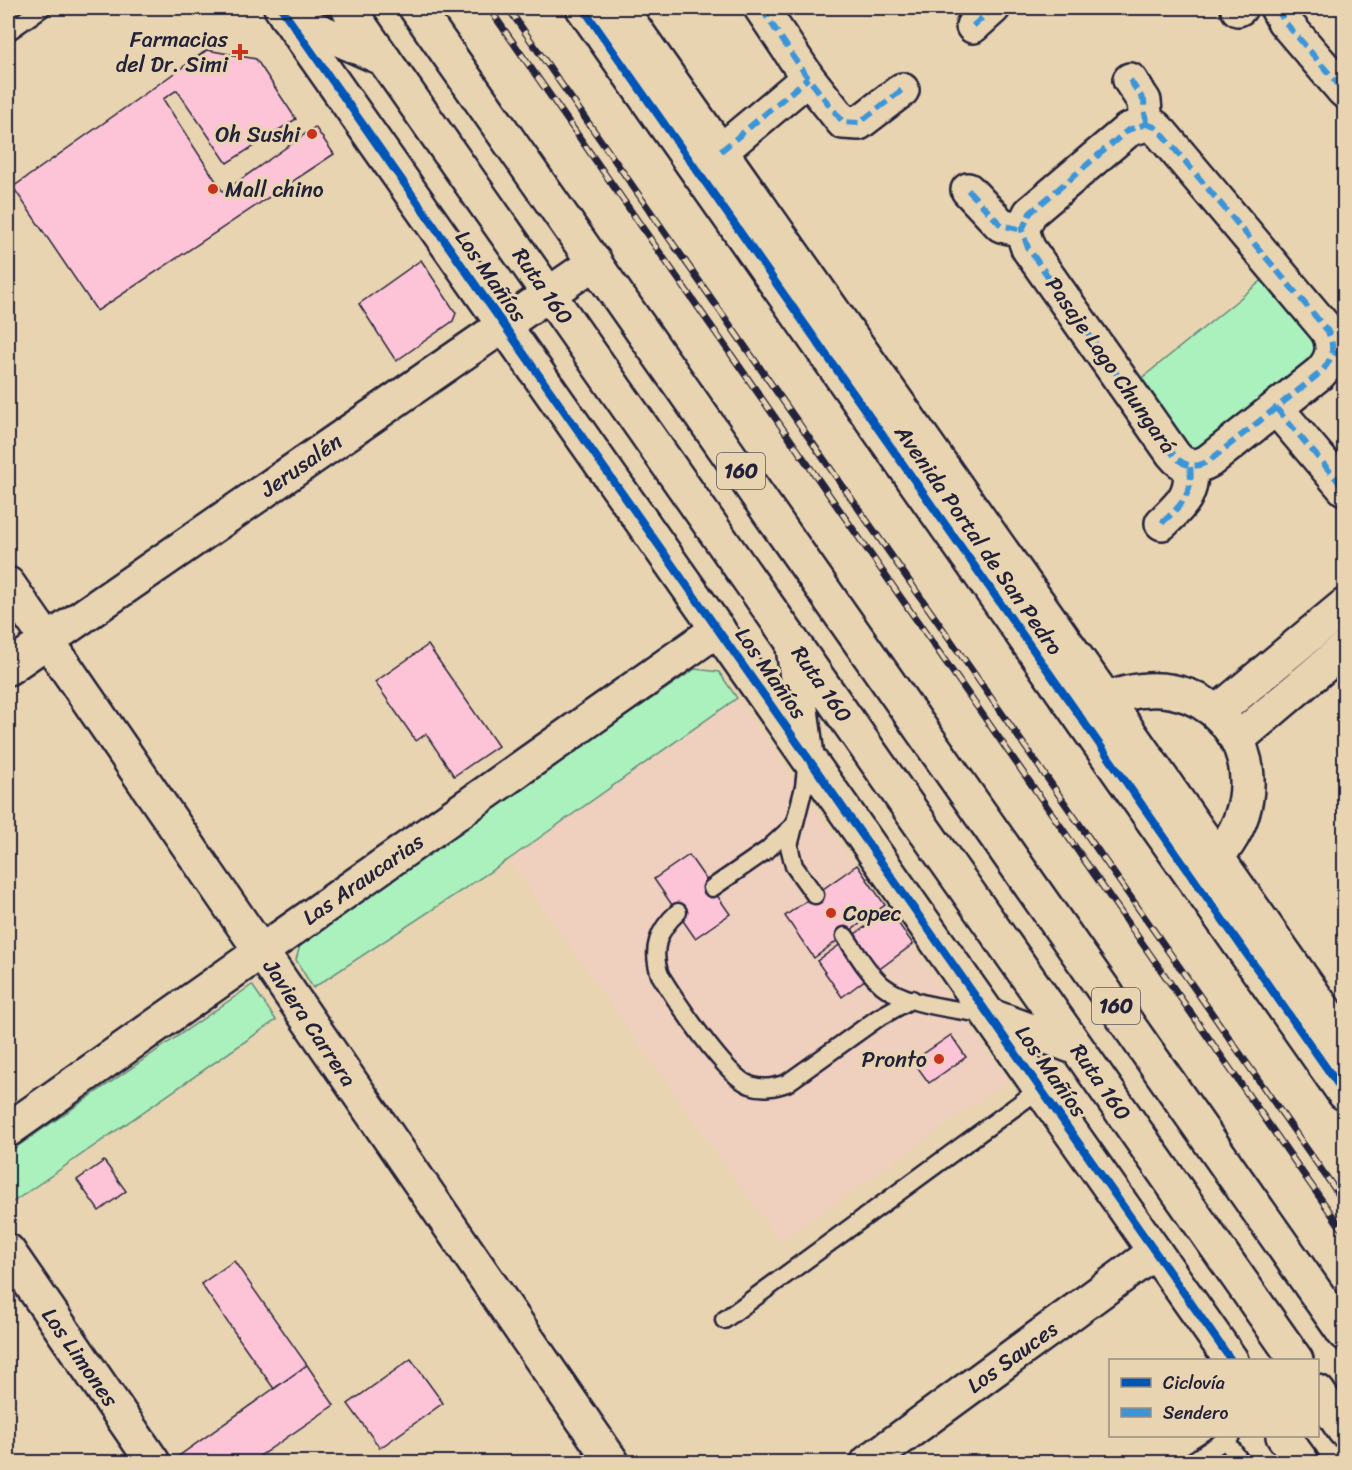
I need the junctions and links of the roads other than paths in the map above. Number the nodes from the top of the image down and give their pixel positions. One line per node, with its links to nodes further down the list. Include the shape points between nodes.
1 (42, 8): 9 (lane)
2 (348, 8): 10 (main road, Ruta 160 / 160)
3 (416, 8): 19 (main road, 160)
4 (583, 8): 34 (main road, Avenida Portal de San Pedro)
5 (620, 8): 16 (main road, Avenida Portal de San Pedro)
6 (761, 8): 11 (main road)
7 (1277, 8): 14 (main road)
8 (284, 12): 10 (main road); 21 (main road, Los Mañíos)
9 (8, 32)
10 (384, 59): 20 (main road, Ruta 160 / 160)
11 (808, 78): 13 (main road, via 837,117 850,124 867,118); 16 (main road)
12 (1130, 80): 15 (main road, via 1144,101)
13 (902, 90)
14 (1344, 92)
15 (1146, 124): 18 (main road, via 1128,130 1039,206 1026,218); 22 (main road, via 1162,134 1327,330)
16 (721, 151): 34 (main road, Avenida Portal de San Pedro)
17 (968, 190): 18 (main road, via 1001,225)
18 (1022, 230): 24 (main road, Pasaje Lago Chungará, via 1028,248 1173,454)
19 (595, 262): 20 (main road, Jerusalén); 56 (main road, 160)
20 (548, 294): 21 (main road, Jerusalén); 31 (main road, Ruta 160 / 160)
21 (503, 325): 29 (main road, Los Mañíos); 30 (main road, Jerusalén)
22 (1339, 354): 23 (main road)
23 (1276, 408): 24 (main road, via 1209,461); 25 (main road)
24 (1190, 466): 26 (main road, Pasaje Lago Chungará, via 1191,486 1186,500)
25 (1344, 488)
26 (1162, 523)
27 (8, 584): 30 (main road, Javiera Carrera)
28 (1344, 606): 35 (main road)
29 (718, 629): 37 (main road, Los Mañíos); 45 (main road, Las Araucarias)
30 (47, 640): 33 (main road, Jerusalén); 45 (main road, Javiera Carrera)
31 (792, 642): 37 (main road); 49 (main road, Ruta 160 / 160)
32 (1344, 649): 36 (main road)
33 (8, 668)
34 (1093, 707): 35 (main road, via 1138,690 1164,691 1201,702); 39 (main road, Avenida Portal de San Pedro); 40 (main road, Avenida Portal de San Pedro)
35 (1217, 712): 36 (main road)
36 (1238, 739): 39 (main road, via 1246,768 1246,799 1235,830)
37 (807, 756): 38 (lane, via 804,787); 47 (main road, Los Mañíos)
38 (792, 826): 41 (lane, via 767,850); 42 (lane, via 790,856)
39 (1217, 856): 40 (main road); 48 (main road, Avenida Portal de San Pedro)
40 (1191, 876): 51 (main road, Avenida Portal de San Pedro)
41 (712, 888)
42 (815, 895)
43 (678, 912): 46 (lane, via 665,924 656,943 660,975 732,1073 751,1086 787,1083)
44 (844, 936): 46 (lane, via 880,983)
45 (261, 951): 52 (main road, Las Araucarias); 64 (main road, Javiera Carrera)
46 (912, 999): 47 (lane)
47 (991, 1016): 49 (main road); 50 (main road, Los Mañíos)
48 (1344, 1038)
49 (1077, 1048): 58 (main road, Ruta 160 / 160)
50 (1041, 1088): 54 (main road, Los Mañíos); 55 (lane)
51 (1344, 1094)
52 (8, 1130)
53 (8, 1251): 63 (main road, Los Limones)
54 (1155, 1252): 57 (main road, Los Mañíos); 65 (main road, Los Sauces)
55 (724, 1320)
56 (1344, 1333)
57 (1230, 1359)
58 (1295, 1359)
59 (1319, 1395): 60 (main road)
60 (1344, 1430)
61 (1228, 1437): 66 (lane); 67 (lane)
62 (1284, 1437): 68 (main road)
63 (153, 1462)
64 (612, 1462)
65 (868, 1462)
66 (1191, 1462)
67 (1241, 1462)
68 (1302, 1462)

